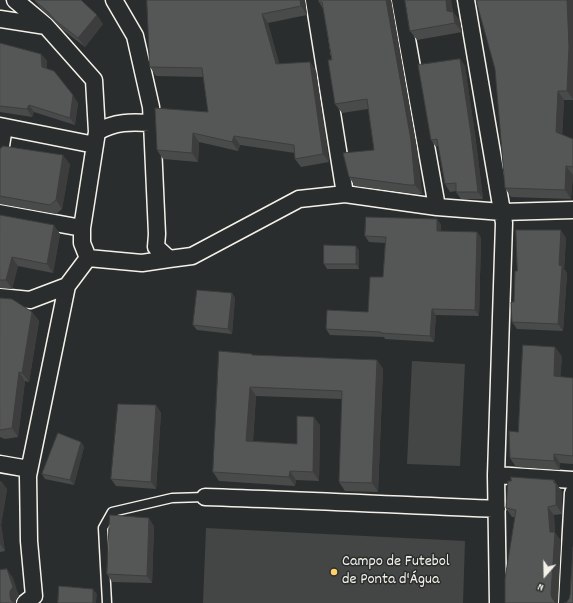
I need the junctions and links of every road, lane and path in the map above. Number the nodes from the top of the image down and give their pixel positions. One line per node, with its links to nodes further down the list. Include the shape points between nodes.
1 (15, 0): 7 (street)
2 (114, 0): 8 (street, via 135,36 151,107)
3 (314, 0): 12 (street)
4 (400, 0): 13 (street)
5 (466, 0): 15 (street)
6 (0, 19): 7 (street)
7 (46, 26): 10 (street, via 94,80)
8 (152, 123): 10 (street, via 134,122 107,126); 19 (street, via 156,247)
9 (2, 127): 10 (street); 11 (street)
10 (96, 139): 17 (street)
11 (0, 152)
12 (345, 194): 13 (street); 19 (street, via 299,199 192,256)
13 (437, 207): 15 (street)
14 (573, 210): 15 (street)
15 (502, 212): 24 (street, via 504,223)
16 (0, 213): 17 (street)
17 (82, 228): 18 (street, via 82,243)
18 (88, 258): 19 (street, via 142,263); 20 (street)
19 (169, 259)
20 (67, 286): 21 (street, via 30,300); 23 (street)
21 (0, 297)
22 (0, 464): 23 (street)
23 (29, 469): 29 (street, via 29,541 34,596)
24 (496, 475): 25 (street); 28 (street)
25 (573, 480)
26 (573, 493): 32 (street)
27 (205, 497): 28 (street); 30 (lane, via 172,498 112,512 103,528)
28 (497, 509): 31 (street)
29 (25, 603)
30 (107, 603)
31 (498, 603)
32 (567, 603)

